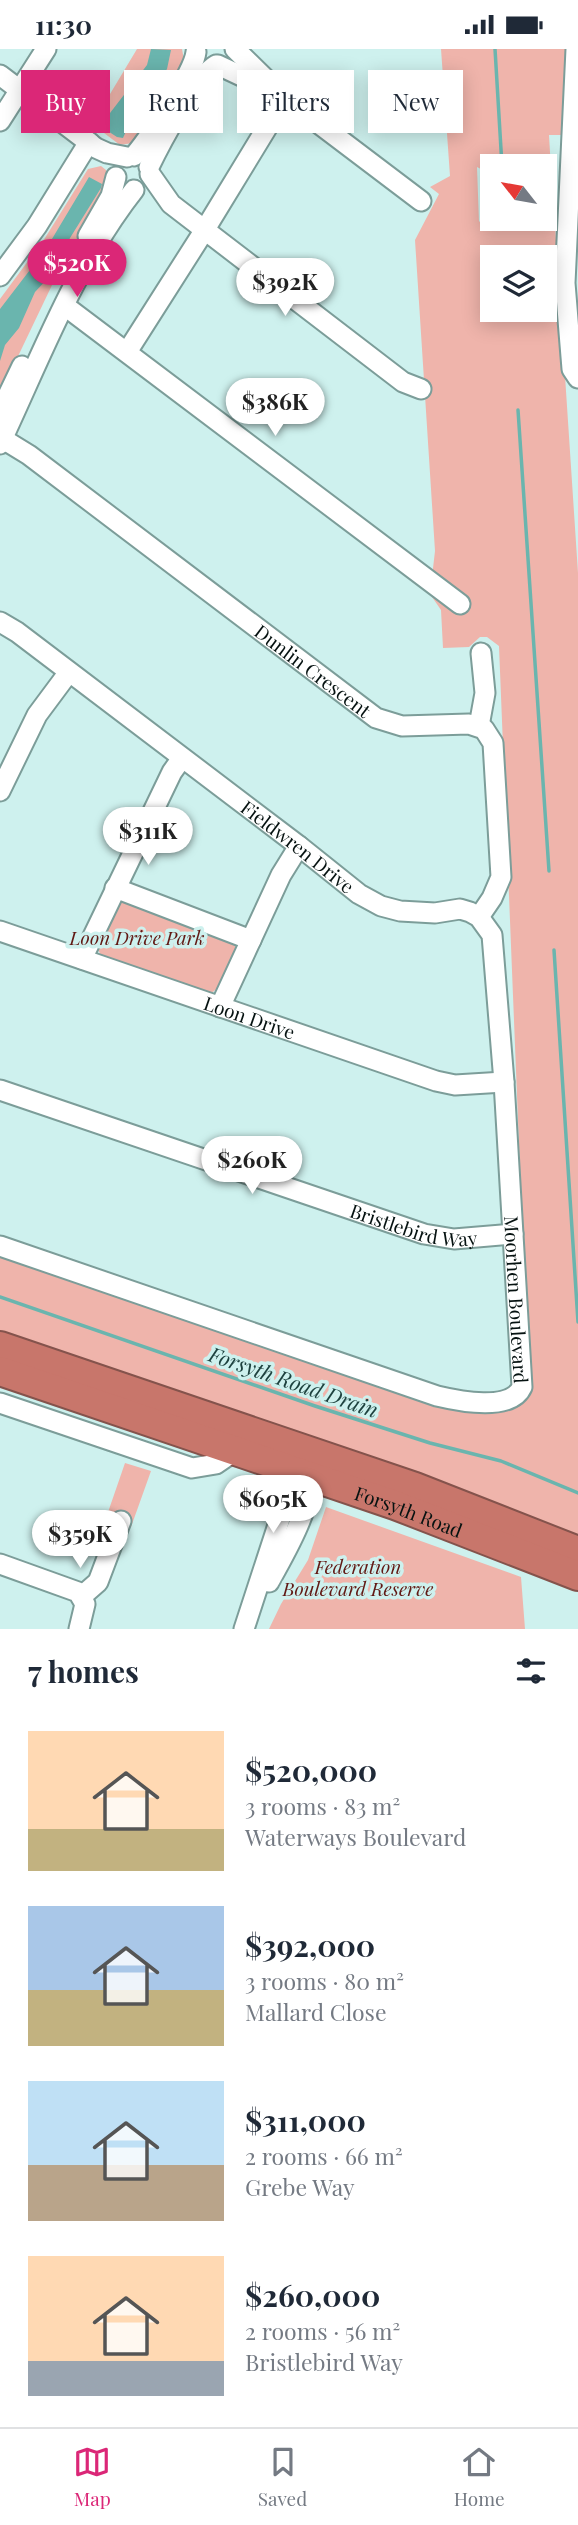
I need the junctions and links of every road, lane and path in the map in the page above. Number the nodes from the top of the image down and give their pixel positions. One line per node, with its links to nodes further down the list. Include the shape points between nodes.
1 (46, 49): 9 (street)
2 (233, 49): 5 (street, via 226,61); 6 (street)
3 (576, 49): 17 (street)
4 (196, 50): 5 (street, via 204,62); 14 (street)
5 (217, 65): 7 (street); 14 (street, via 198,83)
6 (254, 70)
7 (237, 74)
8 (0, 75): 9 (street)
9 (20, 91): 10 (street); 13 (street)
10 (0, 121)
11 (264, 133): 18 (street)
12 (330, 133): 16 (street)
13 (93, 145): 14 (street); 15 (street); 19 (street, via 37,226)
14 (139, 172): 15 (street, via 118,165); 18 (street); 20 (street)
15 (116, 175): 24 (street, via 111,196 69,268)
16 (420, 202)
17 (573, 213): 22 (street, via 565,283 572,369)
18 (204, 232): 21 (street); 23 (street, via 403,382)
19 (3, 265)
20 (65, 306): 21 (street); 25 (street)
21 (127, 352): 26 (street)
22 (578, 378)
23 (425, 388)
24 (0, 412)
25 (1, 442): 30 (street, Dunlin Crescent, via 29,455 376,718 402,726)
26 (460, 604)
27 (0, 622): 29 (street, Fieldwren Drive)
28 (481, 653): 30 (street, via 485,694)
29 (69, 672): 31 (street, Fieldwren Drive); 32 (street, via 37,715)
30 (479, 726): 35 (street, via 493,743 501,877)
31 (182, 758): 33 (street, Fieldwren Drive); 34 (street)
32 (0, 791)
33 (299, 846): 35 (street, Fieldwren Drive, via 381,906 435,913 460,909); 37 (street)
34 (115, 888): 37 (street); 38 (street)
35 (479, 917): 40 (street, Moorhen Boulevard, via 492,935)
36 (0, 931): 38 (street, Loon Drive)
37 (251, 940): 39 (street)
38 (82, 959): 39 (street, Loon Drive)
39 (220, 1007): 40 (street, Loon Drive, via 436,1081 455,1085)
40 (503, 1082): 42 (street, Moorhen Boulevard)
41 (0, 1090): 42 (street, Bristlebird Way, via 431,1236 454,1239)
42 (513, 1234): 43 (street, Moorhen Boulevard, via 522,1387 511,1399 474,1403 437,1396)
43 (0, 1247)
44 (0, 1346): 48 (highway, Forsyth Road)
45 (0, 1371): 47 (highway, Forsyth Road)
46 (0, 1403): 47 (street, via 186,1467 207,1467)
47 (235, 1451): 48 (highway, Forsyth Road)
48 (307, 1467): 50 (highway, Forsyth Road, via 415,1487); 52 (highway, Forsyth Road); 54 (street, via 291,1544)
49 (121, 1521): 53 (street, via 98,1582)
50 (578, 1551)
51 (0, 1564): 53 (street, via 69,1587)
52 (578, 1576)
53 (82, 1596): 55 (street, via 85,1608)
54 (245, 1624)
55 (79, 1629)

